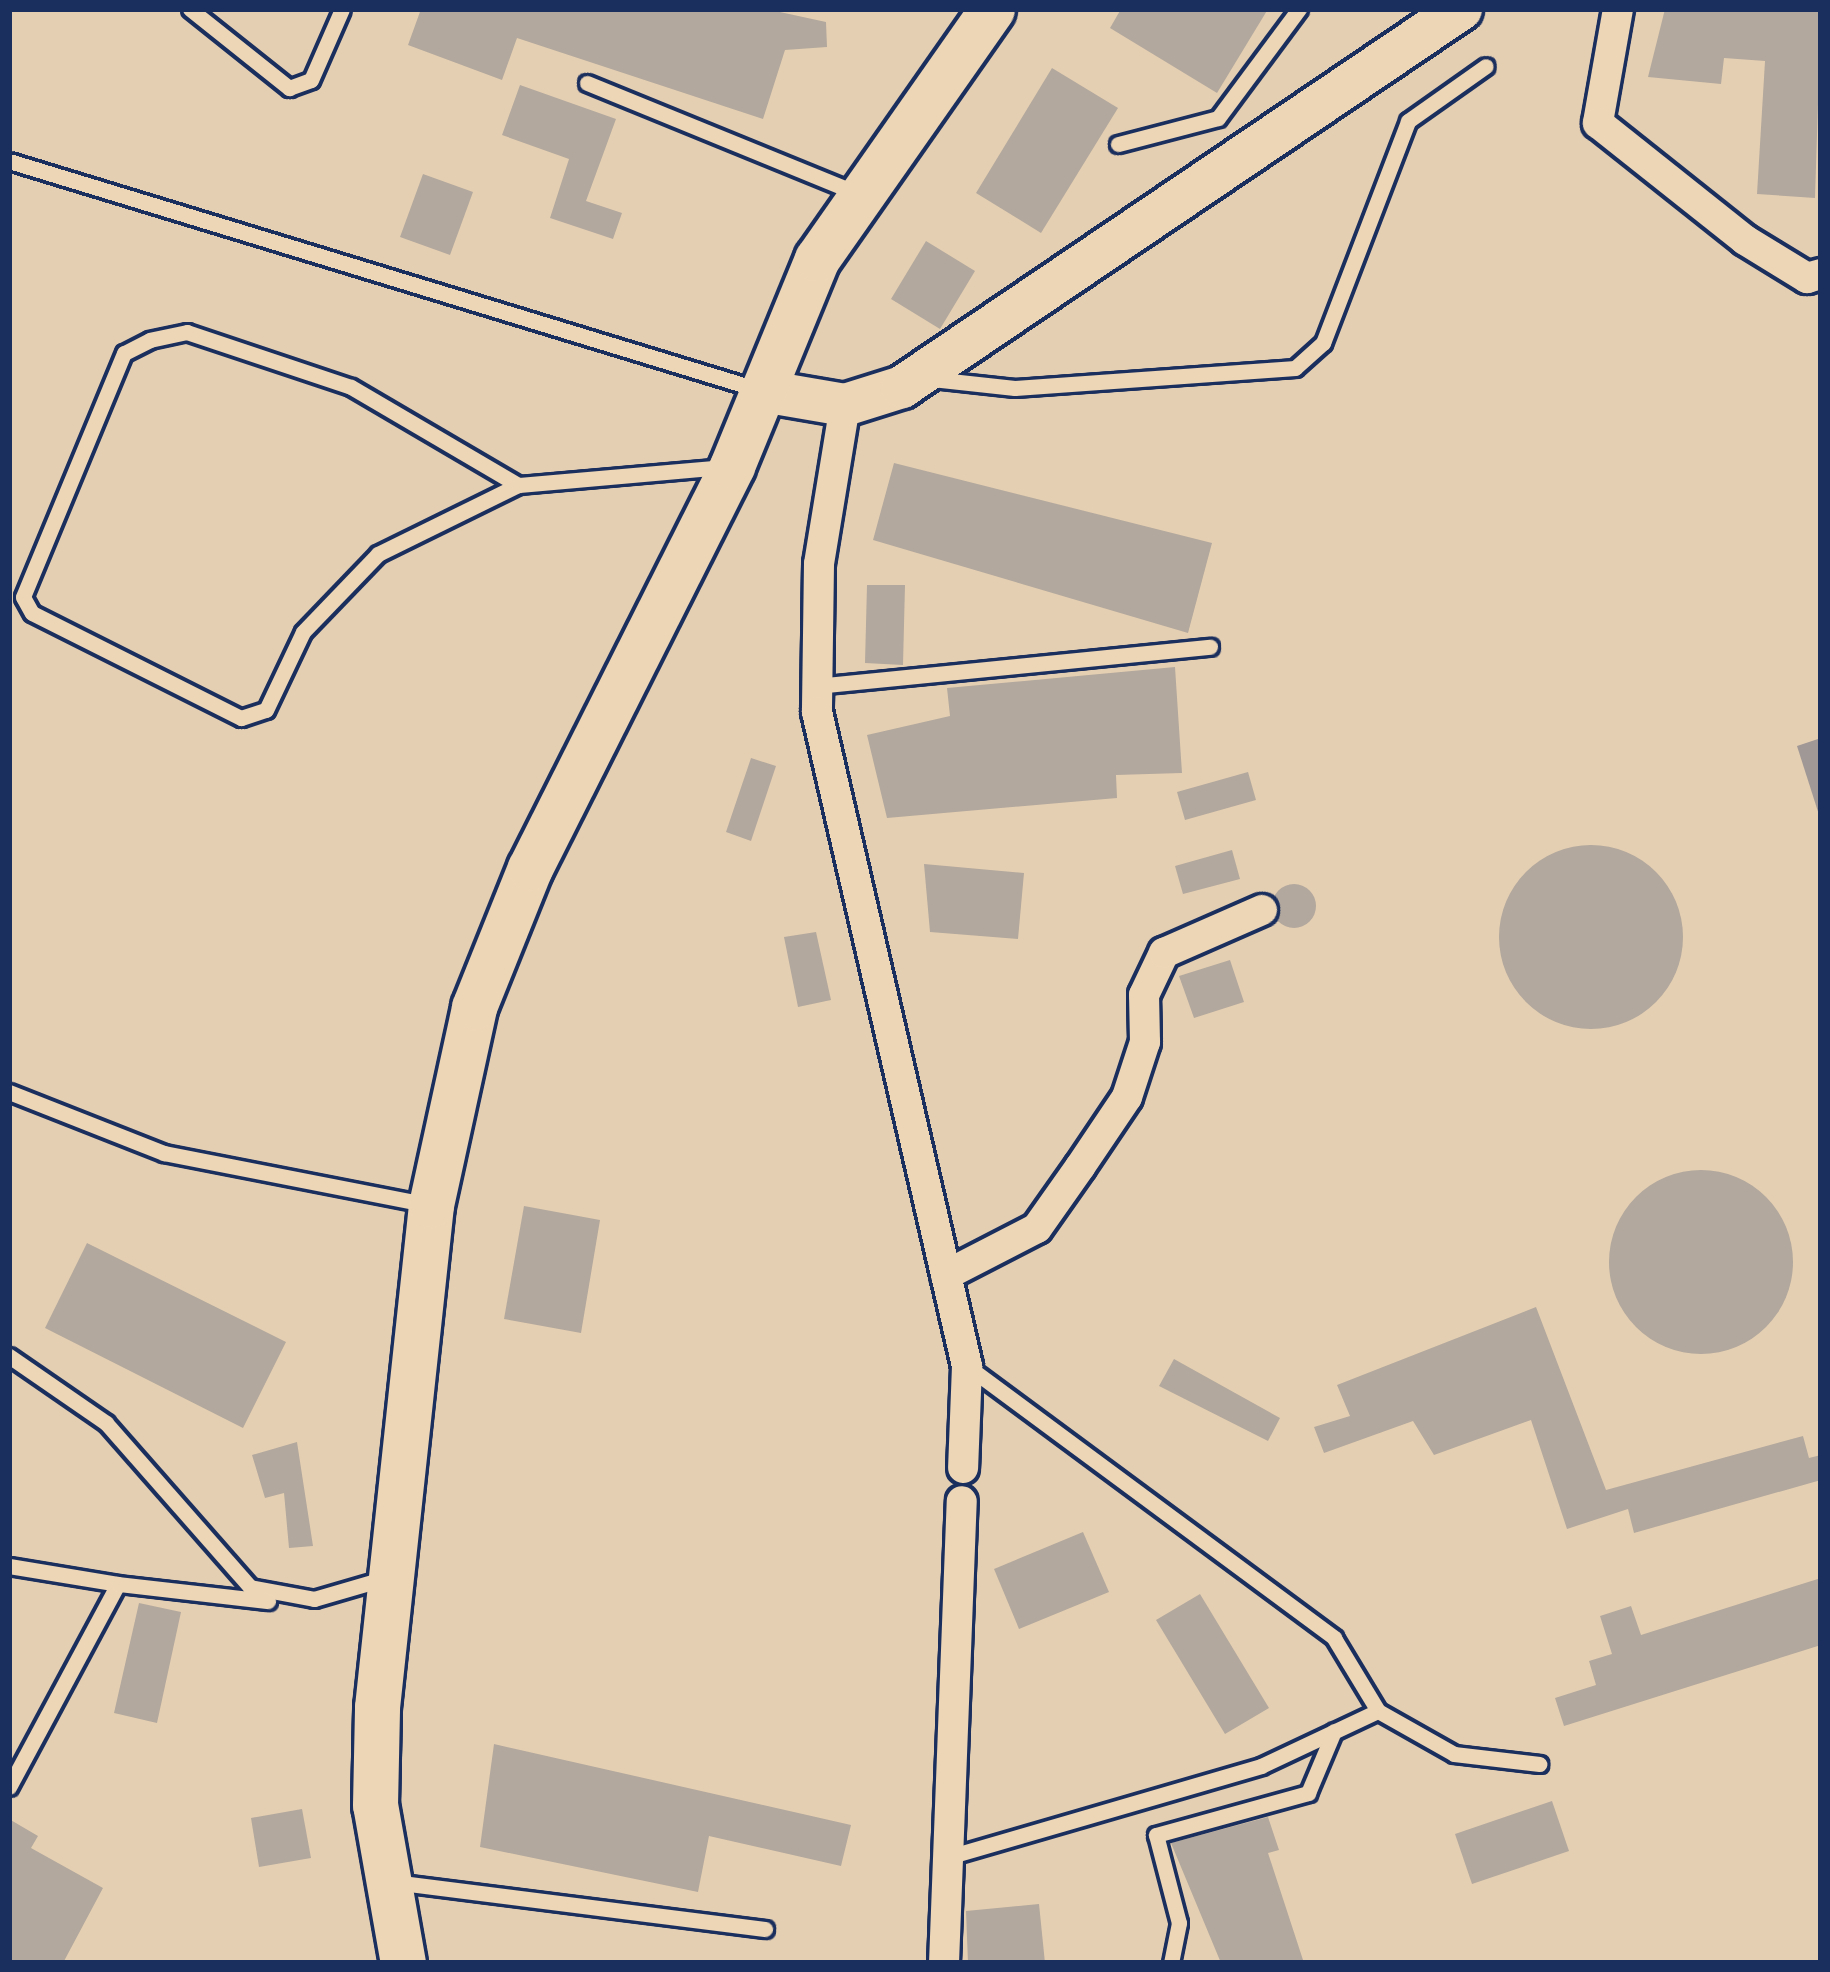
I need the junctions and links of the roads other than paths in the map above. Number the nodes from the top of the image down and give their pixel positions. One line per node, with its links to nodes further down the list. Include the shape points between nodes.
1 (190, 9): 2 (lane, via 289,88 311,80)
2 (342, 9)
3 (992, 9): 11 (main road)
4 (1299, 9): 9 (lane, via 1219,118)
5 (1461, 9): 13 (street)
6 (1618, 9): 12 (street, via 1598,123 1745,240 1807,278)
7 (1486, 66): 13 (lane, via 1408,121 1323,343 1294,368 1015,388)
8 (587, 83): 11 (lane)
9 (1118, 144)
10 (9, 161): 14 (lane)
11 (856, 193): 14 (main road)
12 (1821, 274)
13 (917, 378): 15 (street)
14 (763, 391): 15 (street); 16 (main road)
15 (845, 405): 19 (street, via 819,564)
16 (732, 466): 17 (lane); 22 (main road, via 492,955)
17 (518, 485): 17 (lane, via 351,387 187,332 150,340 124,353 22,597 32,613 241,718 266,710 303,632 378,554)
18 (1210, 647): 19 (lane)
19 (816, 686): 23 (street)
20 (1262, 910): 23 (street, via 1164,953 1144,995 1145,1042 1127,1097 1067,1186 1036,1228)
21 (9, 1092): 22 (lane, via 164,1153)
22 (431, 1205): 29 (main road)
23 (946, 1275): 25 (street)
24 (9, 1356): 31 (lane, via 106,1423 232,1573)
25 (967, 1366): 26 (street); 32 (lane, via 1334,1638)
26 (963, 1468)
27 (962, 1501): 36 (street)
28 (9, 1566): 30 (lane)
29 (394, 1575): 31 (lane); 37 (main road, via 374,1772)
30 (118, 1584): 31 (lane); 35 (lane)
31 (277, 1601)
32 (1378, 1711): 33 (lane); 34 (lane, via 1454,1754)
33 (1334, 1731): 36 (lane, via 1261,1766); 41 (lane, via 1308,1793 1156,1835 1179,1923)
34 (1539, 1764)
35 (9, 1787)
36 (948, 1857): 40 (street)
37 (386, 1882): 38 (lane); 39 (main road)
38 (765, 1929)
39 (403, 1963)
40 (944, 1963)
41 (1172, 1963)

